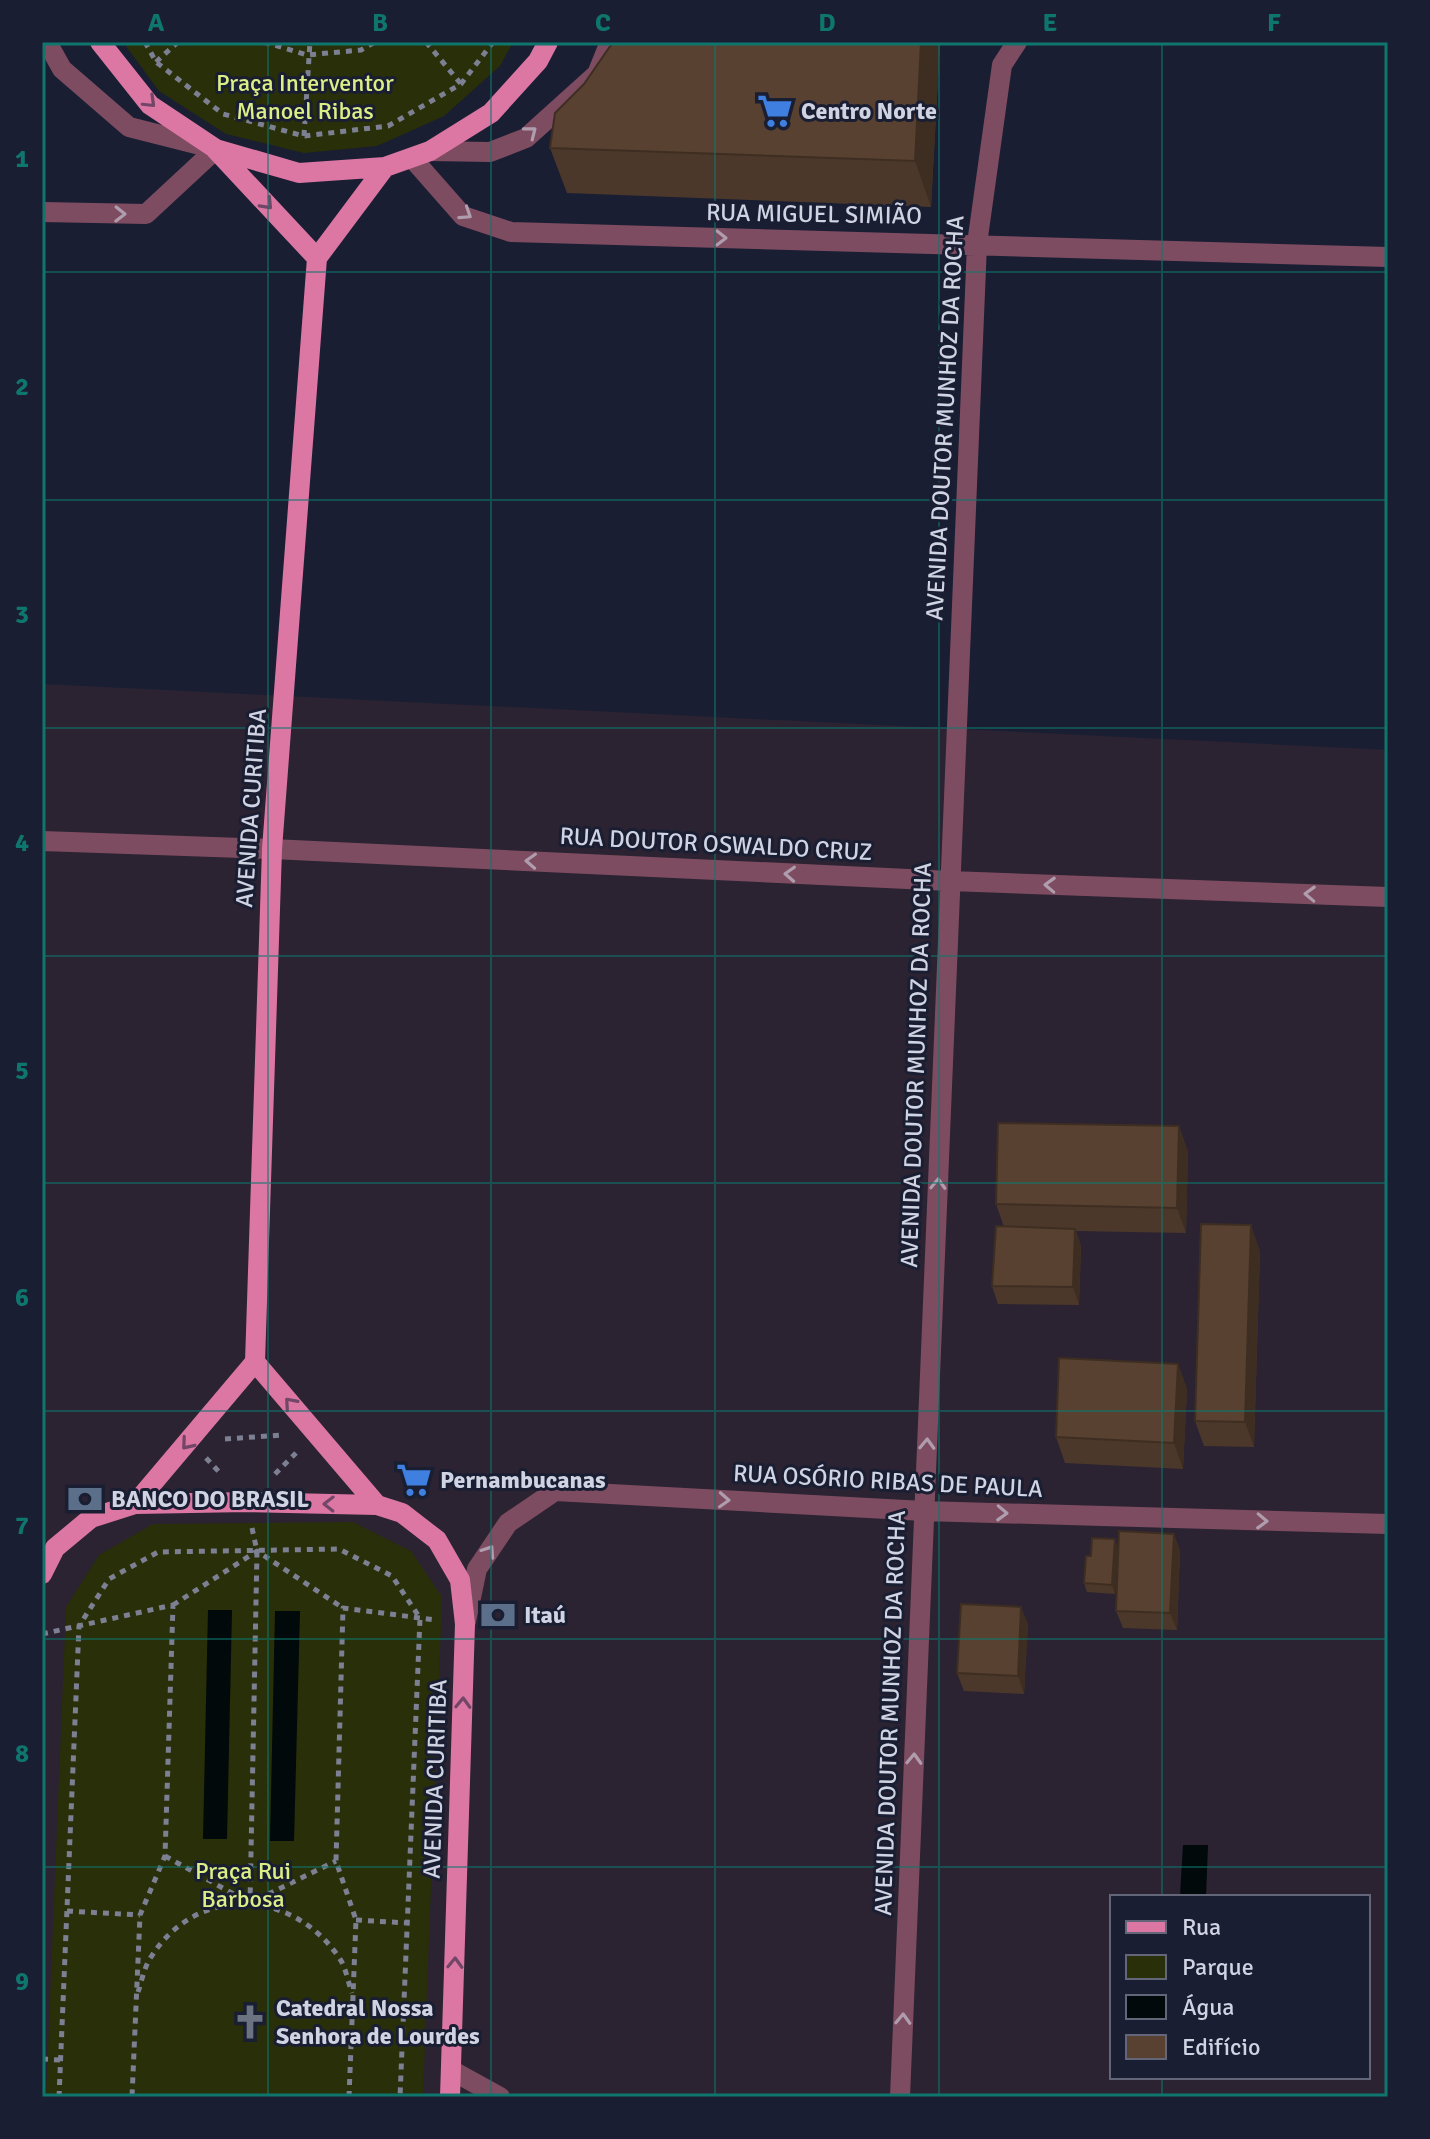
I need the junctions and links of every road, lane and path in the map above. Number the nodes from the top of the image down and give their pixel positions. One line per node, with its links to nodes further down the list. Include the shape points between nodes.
1 (47, 42): 17 (street, via 62,69 129,127)
2 (100, 42): 17 (main road, one-way to 17, via 150,105)
3 (145, 42): 14 (path)
4 (178, 42): 14 (path)
5 (264, 42): 13 (path)
6 (310, 42): 13 (path)
7 (375, 42): 13 (path, via 361,50)
8 (426, 42): 15 (path)
9 (493, 42): 15 (path)
10 (548, 42): 18 (main road, via 538,61 491,113)
11 (610, 42): 18 (street, one-way to 11, via 490,152 526,138 597,74)
12 (1017, 42): 21 (street, AVENIDA DOUTOR MUNHOZ DA ROCHA, via 1002,65)
13 (309, 55): 16 (path)
14 (156, 62): 16 (path, via 223,114)
15 (461, 84): 16 (path, via 388,126)
16 (304, 136)
17 (216, 149): 19 (main road, via 299,173); 20 (street, one-way to 17, via 146,214); 23 (main road, one-way to 23)
18 (421, 155): 19 (main road); 21 (street, RUA MIGUEL SIMIÃO, one-way to 21, via 463,216 511,232)
19 (385, 167): 23 (main road)
20 (42, 212)
21 (977, 244): 22 (street, RUA MIGUEL SIMIÃO); 26 (street, AVENIDA DOUTOR MUNHOZ DA ROCHA)
22 (1388, 257)
23 (317, 258): 25 (main road, AVENIDA CURITIBA)
24 (42, 841): 25 (street, RUA DOUTOR OSWALDO CRUZ)
25 (272, 849): 26 (street, RUA DOUTOR OSWALDO CRUZ, one-way to 25); 28 (main road, AVENIDA CURITIBA)
26 (950, 881): 27 (street, RUA DOUTOR OSWALDO CRUZ, one-way to 26); 34 (street, AVENIDA DOUTOR MUNHOZ DA ROCHA, one-way to 26)
27 (1388, 897)
28 (255, 1362): 29 (main road, AVENIDA CURITIBA, one-way to 28); 30 (main road)
29 (316, 1433): 30 (path); 31 (path); 33 (main road, AVENIDA CURITIBA)
30 (190, 1441): 31 (path); 32 (main road, one-way to 32)
31 (247, 1502): 32 (main road, AVENIDA CURITIBA); 33 (main road, AVENIDA CURITIBA, one-way to 31); 36 (path)
32 (135, 1504): 37 (main road, AVENIDA CURITIBA, via 91,1518 55,1548)
33 (377, 1505): 41 (main road, AVENIDA CURITIBA, via 402,1513 437,1540 460,1580)
34 (924, 1511): 35 (street, RUA OSÓRIO RIBAS DE PAULA, one-way to 35); 41 (street, RUA OSÓRIO RIBAS DE PAULA, one-way to 34, via 477,1569 508,1523 555,1491); 62 (street, AVENIDA DOUTOR MUNHOZ DA ROCHA, one-way to 34)
35 (1388, 1524)
36 (257, 1551): 38 (path); 39 (path); 40 (path, via 339,1549 392,1576); 42 (path, via 158,1552 109,1579); 46 (path)
37 (42, 1574)
38 (173, 1605): 42 (path); 44 (path)
39 (343, 1608): 40 (path); 45 (path)
40 (420, 1618): 41 (path); 50 (path)
41 (465, 1624): 55 (main road, AVENIDA CURITIBA, one-way to 41)
42 (79, 1626): 43 (path); 47 (path)
43 (42, 1634)
44 (165, 1856): 46 (path); 48 (path)
45 (336, 1861): 46 (path); 49 (path)
46 (250, 1903): 51 (path, via 211,1908 175,1928 150,1959); 52 (path, via 287,1911 318,1932 342,1961)
47 (67, 1911): 48 (path); 54 (path)
48 (140, 1915): 51 (path)
49 (356, 1920): 50 (path); 52 (path)
50 (407, 1924): 59 (path)
51 (136, 1996): 57 (path)
52 (353, 1997): 58 (path)
53 (42, 2059): 54 (path)
54 (60, 2060): 56 (path)
55 (451, 2070): 60 (main road, AVENIDA CURITIBA); 61 (street)
56 (59, 2097)
57 (132, 2097)
58 (349, 2097)
59 (400, 2097)
60 (450, 2097)
61 (500, 2097)
62 (900, 2097)

